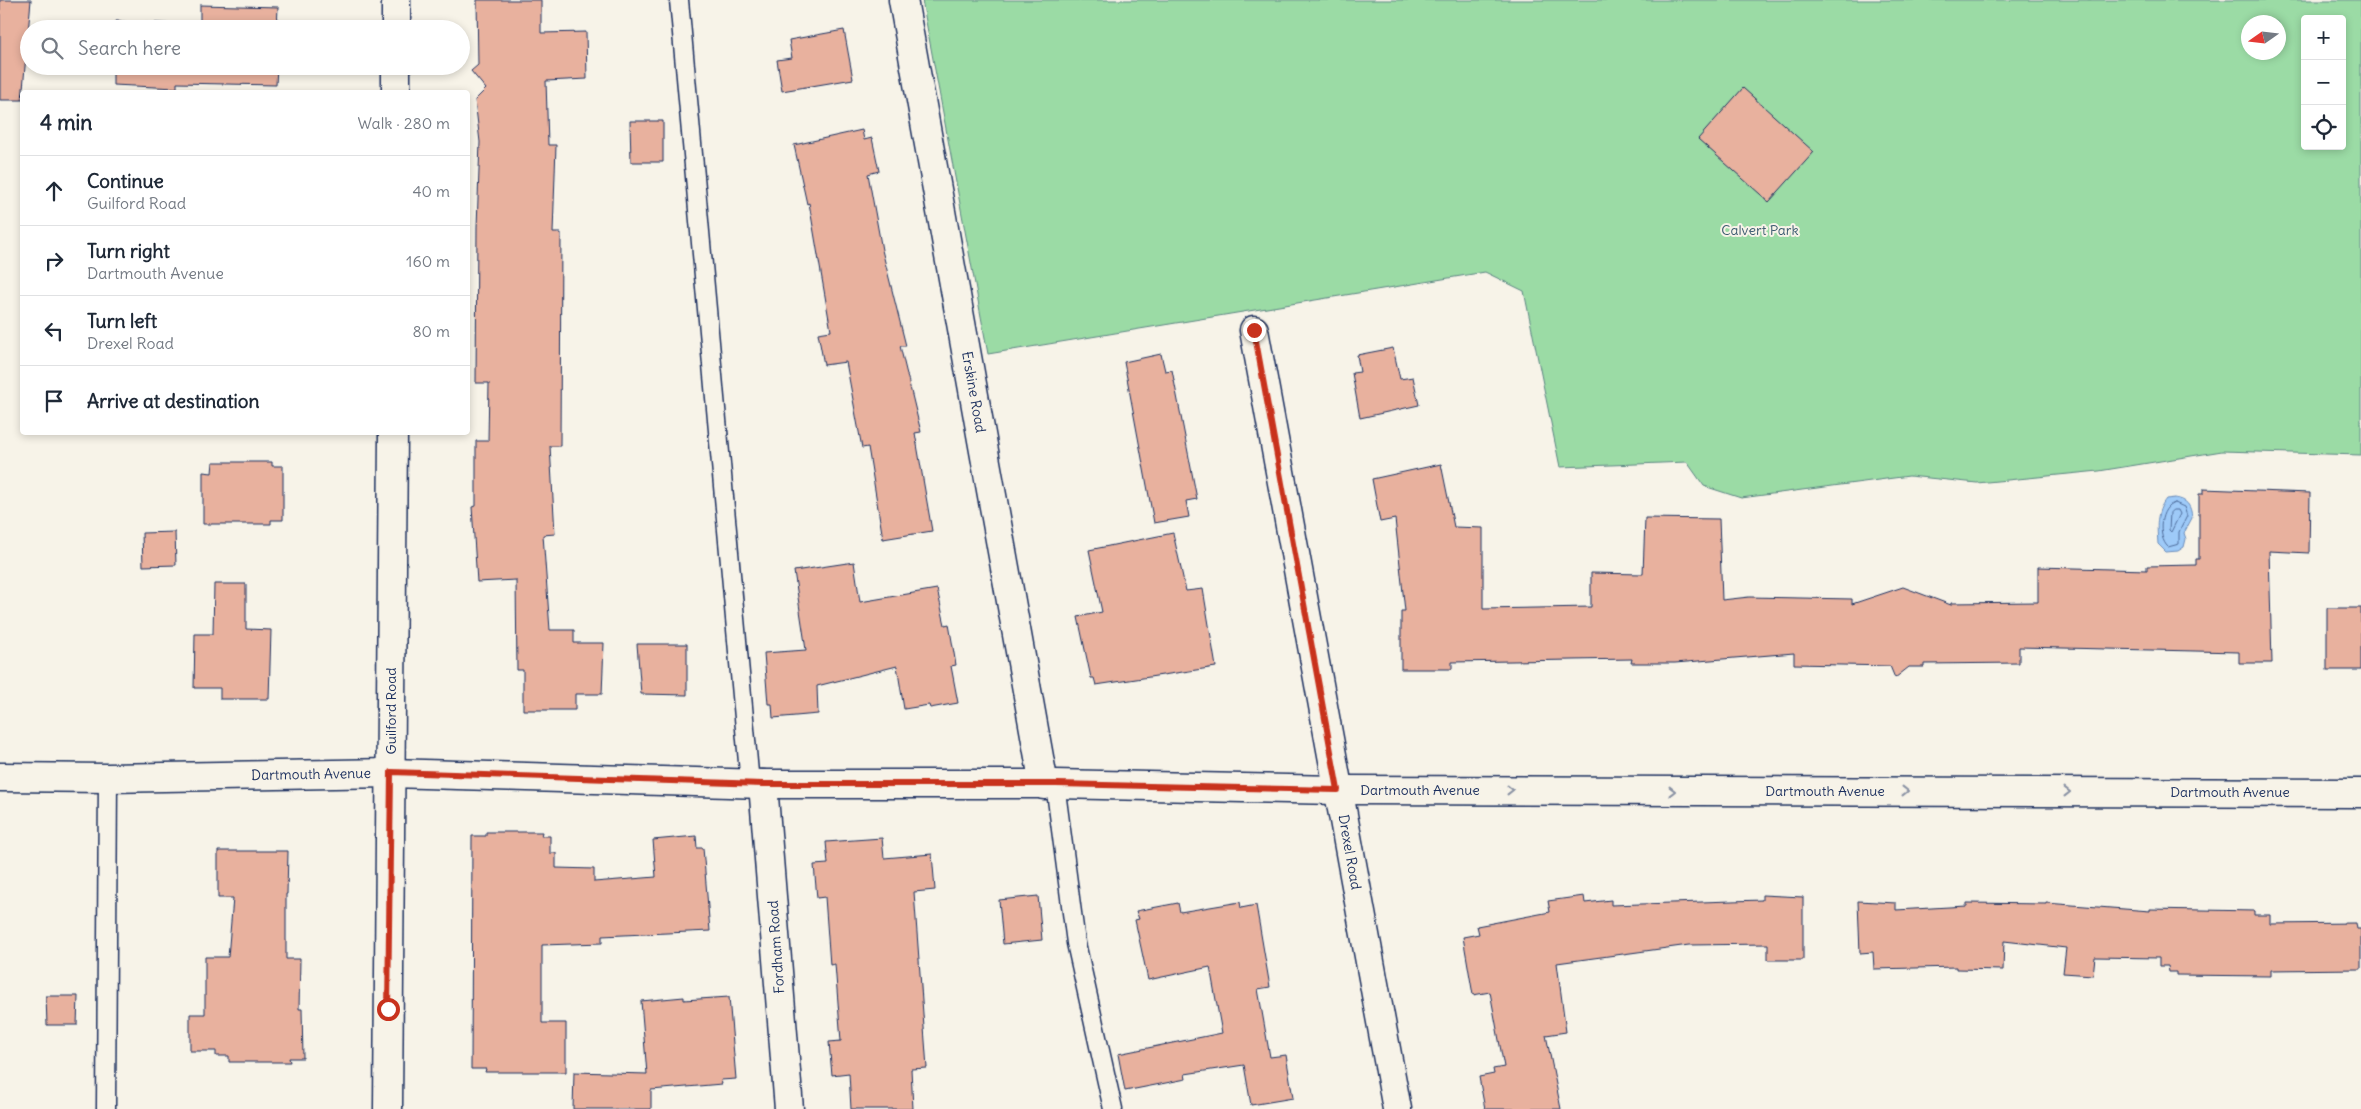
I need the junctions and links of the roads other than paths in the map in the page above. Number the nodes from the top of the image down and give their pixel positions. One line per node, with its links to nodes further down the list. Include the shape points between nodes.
1 (396, 0): 4 (street)
2 (679, 0): 12 (lane)
3 (903, 0): 13 (street, Erskine Road)
4 (396, 20)
5 (396, 75): 6 (street)
6 (396, 90)
7 (1254, 330): 14 (street, Drexel Road)
8 (393, 435): 9 (street, Guilford Road)
9 (391, 772): 11 (street, Dartmouth Avenue); 12 (street, Dartmouth Avenue); 17 (street, Guilford Road)
10 (0, 777): 11 (street, Dartmouth Avenue)
11 (108, 778): 16 (lane)
12 (757, 784): 13 (street, Dartmouth Avenue); 18 (street, Fordham Road)
13 (1050, 785): 14 (street, Dartmouth Avenue); 19 (lane, via 1076,943)
14 (1338, 790): 15 (street, Dartmouth Avenue, one-way to 15); 20 (street, Drexel Road)
15 (2361, 793)
16 (106, 1109)
17 (388, 1109)
18 (789, 1109)
19 (1113, 1109)
20 (1397, 1109)

